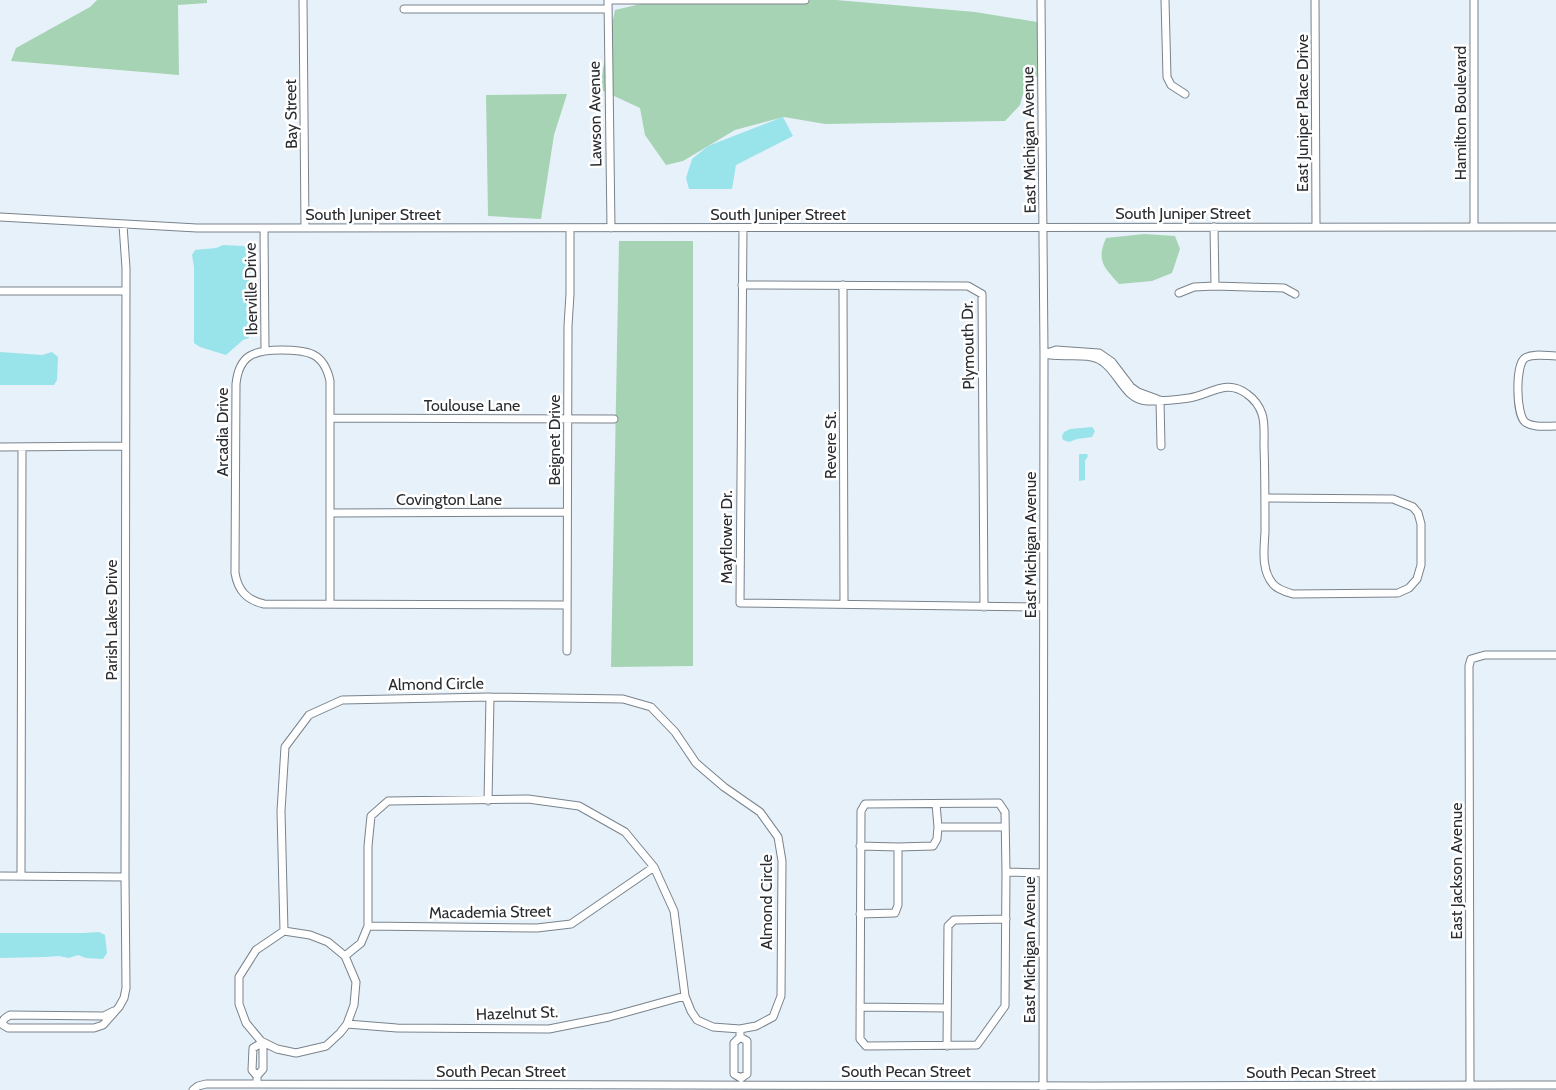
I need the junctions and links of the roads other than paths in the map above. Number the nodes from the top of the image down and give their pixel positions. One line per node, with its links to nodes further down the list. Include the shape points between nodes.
1 (303, 0): 18 (street, Bay Street)
2 (608, 0): 3 (street); 9 (street, Lawson Avenue)
3 (805, 0)
4 (1041, 0): 13 (street, East Michigan Avenue)
5 (1165, 0): 10 (street, via 1167,77 1171,85)
6 (1315, 0): 15 (street, East Juniper Place Drive)
7 (1474, 0): 16 (street, Hamilton Boulevard)
8 (404, 9): 9 (street)
9 (608, 9): 20 (street, Lawson Avenue)
10 (1184, 94)
11 (0, 217): 12 (street, South Juniper Street)
12 (123, 225): 22 (street, South Juniper Street); 27 (street, Parish Lakes Drive)
13 (1043, 227): 14 (street, South Juniper Street); 21 (street, South Juniper Street); 31 (street, East Michigan Avenue)
14 (1214, 227): 15 (street, South Juniper Street); 25 (street)
15 (1316, 227): 16 (street, South Juniper Street)
16 (1474, 227): 17 (street, South Juniper Street)
17 (1556, 227)
18 (305, 228): 19 (street, South Juniper Street); 22 (street, South Juniper Street)
19 (570, 228): 20 (street, South Juniper Street); 35 (street, Beignet Drive)
20 (611, 228): 21 (street, South Juniper Street)
21 (743, 228): 23 (street, Mayflower Dr.)
22 (264, 229): 30 (street, Iberville Drive)
23 (742, 285): 24 (street, Plymouth Dr.); 46 (street, Mayflower Dr., via 740,603)
24 (843, 286): 46 (street, Revere St.); 48 (street, Plymouth Dr., via 968,286 982,294)
25 (1215, 286): 28 (street, via 1194,287); 29 (street, via 1284,288)
26 (0, 290): 27 (street)
27 (125, 291): 38 (street, Parish Lakes Drive)
28 (1179, 293)
29 (1295, 294)
30 (265, 350): 34 (street, Arcadia Drive, via 298,350 321,360 330,381); 45 (street, Arcadia Drive, via 249,356 237,375 237,582 253,602)
31 (1044, 354): 33 (street, via 1097,358 1110,368 1129,393 1146,401); 49 (street, East Michigan Avenue)
32 (1556, 356): 37 (street, via 1528,357 1519,370 1519,405 1523,419 1532,425)
33 (1160, 400): 39 (street); 42 (street, via 1189,398 1219,387 1232,387 1245,392 1257,403 1263,416)
34 (330, 418): 35 (street, Toulouse Lane); 43 (street, Arcadia Drive)
35 (568, 419): 36 (street, Toulouse Lane); 44 (street, Beignet Drive)
36 (614, 419)
37 (1556, 426)
38 (125, 446): 40 (street); 64 (street, Parish Lakes Drive)
39 (1161, 446)
40 (22, 447): 41 (street); 63 (street)
41 (0, 448)
42 (1265, 498): 42 (street, via 1264,566 1273,584 1281,590 1292,594 1398,593 1417,579 1421,565 1421,524 1414,507 1393,499)
43 (330, 512): 44 (street, Covington Lane); 45 (street, Arcadia Drive)
44 (567, 512): 47 (street, Beignet Drive)
45 (330, 604): 47 (street, Arcadia Drive)
46 (844, 604): 48 (street, Mayflower Dr.)
47 (567, 605): 50 (street, Beignet Drive)
48 (984, 607): 49 (street, Mayflower Dr.)
49 (1043, 608): 61 (street, East Michigan Avenue)
50 (567, 651)
51 (1556, 655): 80 (street, East Jackson Avenue, via 1477,656 1471,659 1469,666)
52 (490, 697): 53 (street); 68 (street, Almond Circle, via 342,700 309,715 285,747 281,811); 75 (street, Almond Circle, via 623,699 651,708 675,732 696,763 760,812 778,837 782,861 781,996 773,1017)
53 (488, 800): 59 (street, Almond Circle, via 528,799 579,806 625,832); 67 (street, Almond Circle, via 388,801 370,816)
54 (936, 804): 55 (street); 56 (street, via 999,803 1005,812); 57 (street, via 865,804 861,811)
55 (938, 827): 56 (street); 58 (street, via 938,839 933,846)
56 (1005, 827): 60 (street)
57 (860, 846): 58 (street); 65 (street)
58 (898, 847): 65 (street, via 898,905 895,913)
59 (654, 867): 67 (street, Macademia Street, via 571,924 537,928); 70 (street, Almond Circle, via 674,911)
60 (1006, 872): 61 (street); 66 (street)
61 (1043, 873): 82 (street, East Michigan Avenue)
62 (0, 876): 63 (street)
63 (21, 876): 64 (street)
64 (125, 877): 73 (street, Parish Lakes Drive, via 126,988 124,998)
65 (860, 914): 71 (street)
66 (1006, 919): 72 (street, via 954,920 948,926); 77 (street, via 1005,1006 977,1045)
67 (368, 926): 69 (street, Almond Circle, via 361,943)
68 (284, 931): 69 (street, via 328,942); 76 (street, via 256,950 238,977 239,1004 246,1023)
69 (345, 956): 74 (street, via 356,982 354,1005)
70 (685, 996): 74 (street, Hazelnut St., via 549,1029 397,1028); 75 (street, Almond Circle, via 697,1020)
71 (860, 1007): 72 (street); 77 (street, via 860,1039 866,1046)
72 (948, 1008): 77 (street)
73 (114, 1011): 73 (street, Parish Lakes Drive, via 104,1016 10,1015 2,1022 8,1028 94,1028 103,1025)
74 (347, 1024): 76 (street, via 326,1046 296,1053)
75 (740, 1033): 79 (street, via 734,1043 734,1074); 79 (street, via 747,1041 747,1074)
76 (260, 1042): 78 (street, via 263,1069)
77 (947, 1046)
78 (257, 1080): 79 (street, South Pecan Street); 85 (street, South Pecan Street, via 206,1084)
79 (741, 1084): 82 (street, South Pecan Street)
80 (1470, 1084): 83 (street, South Pecan Street); 84 (street, South Pecan Street)
81 (1556, 1085): 84 (street, South Pecan Street)
82 (1043, 1088): 83 (street, South Pecan Street)
83 (1310, 1088)
84 (1519, 1088)
85 (193, 1090)

